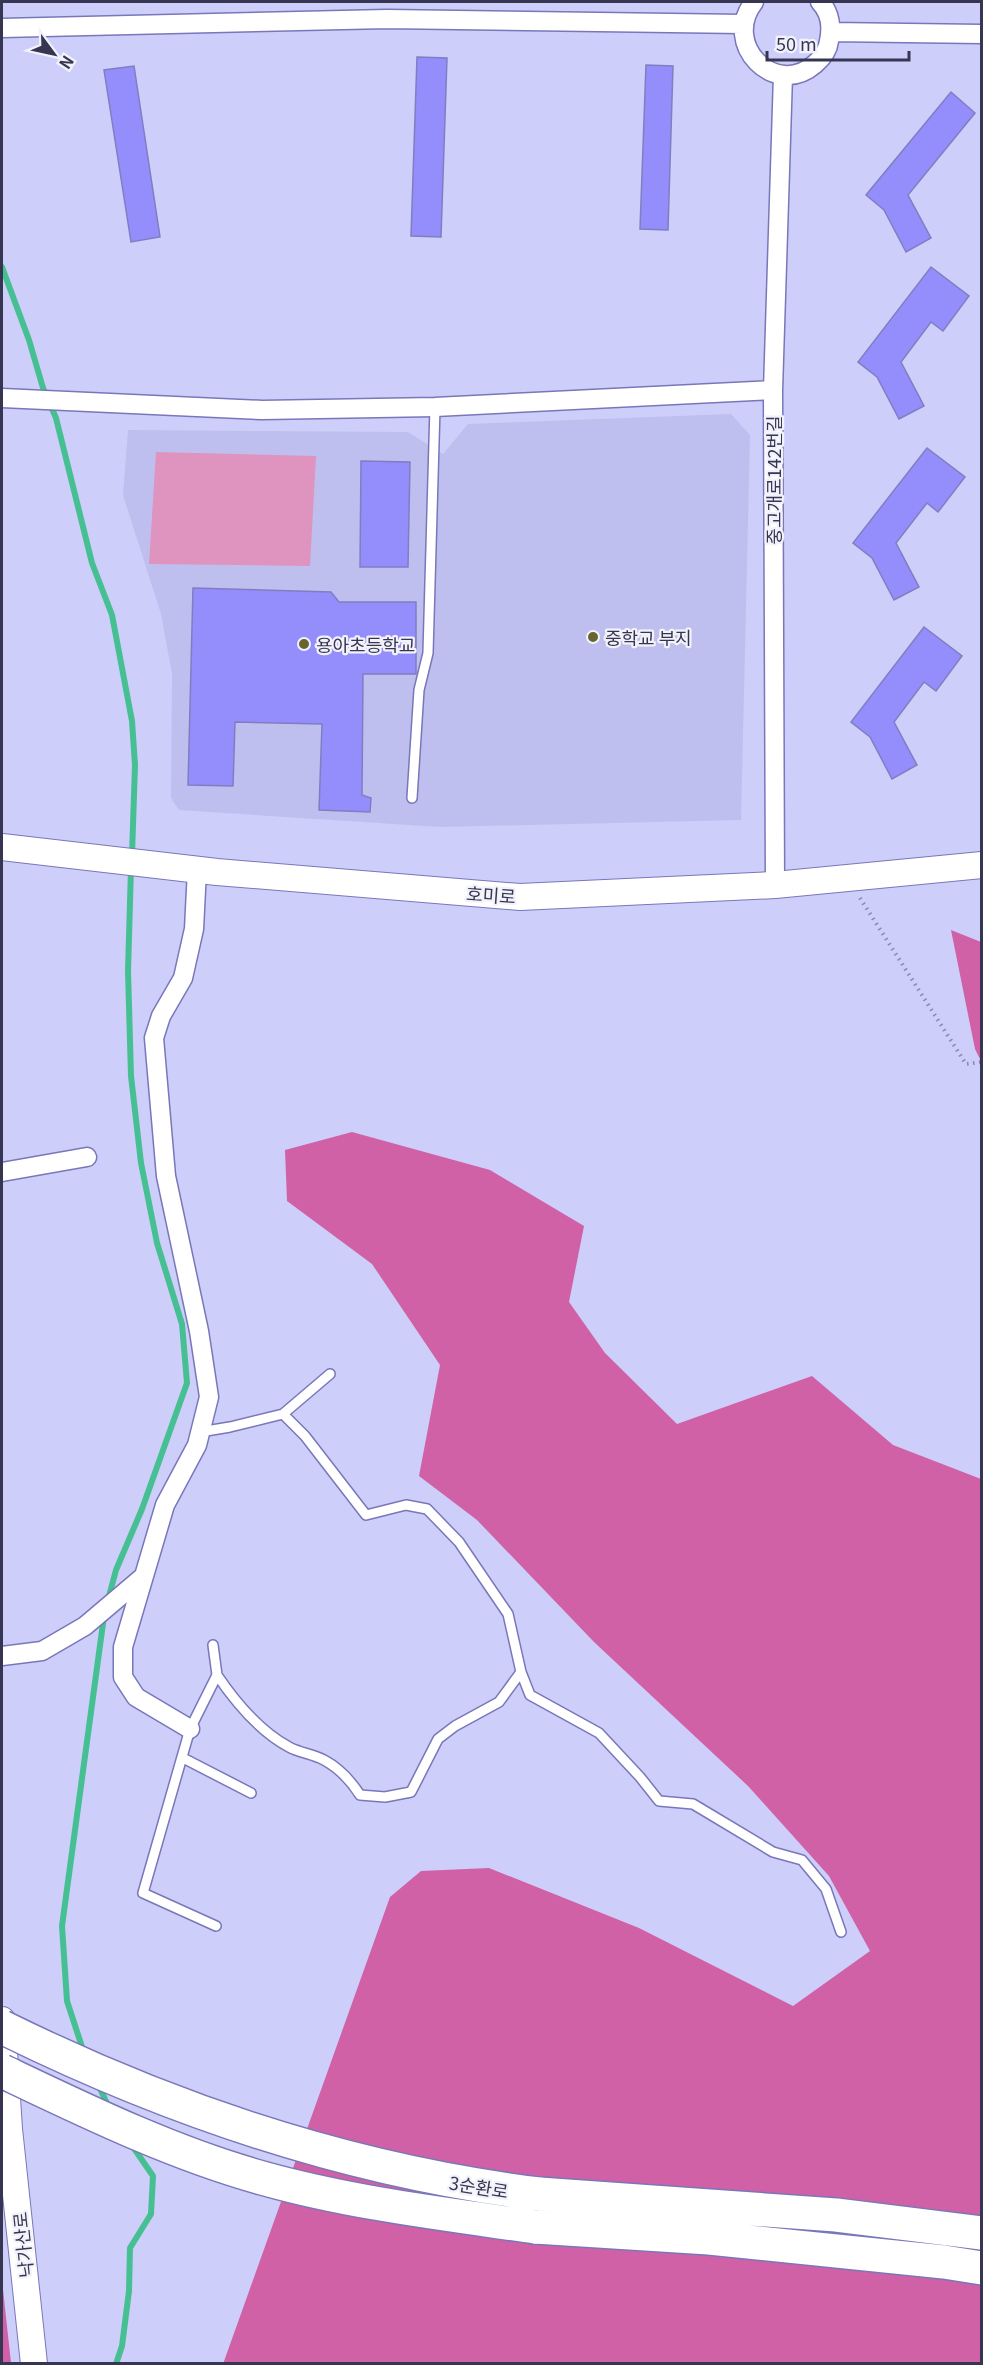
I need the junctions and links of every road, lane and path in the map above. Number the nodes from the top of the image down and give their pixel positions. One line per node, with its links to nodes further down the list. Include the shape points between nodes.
1 (754, 2): 3 (street)
2 (820, 2): 5 (street)
3 (743, 24): 4 (street, via 387,19); 7 (street, via 748,52 769,71)
4 (2, 28)
5 (831, 32): 6 (street); 7 (street, via 821,58 810,68)
6 (981, 34)
7 (783, 75): 8 (street, 중고개로142번길)
8 (773, 390): 10 (street); 16 (street, 중고개로142번길)
9 (2, 398): 10 (street, via 262,410)
10 (435, 407): 11 (lane, via 428,653 419,690)
11 (412, 798)
12 (2, 847): 14 (street, 호미로)
13 (981, 865): 15 (street, 호미로)
14 (197, 870): 16 (street, 호미로, via 520,897); 22 (street, via 194,929 183,978 161,1016 154,1038 166,1176 209,1397)
15 (847, 878): 16 (street, 호미로); 17 (path, via 966,1064)
16 (776, 885)
17 (981, 1062)
18 (87, 1157): 19 (street)
19 (2, 1172)
20 (330, 1374): 21 (lane)
21 (283, 1414): 22 (lane); 26 (lane, via 366,1515 406,1505 427,1509 459,1542 508,1614)
22 (200, 1432): 23 (street, via 165,1505)
23 (144, 1576): 25 (street, via 85,1626 42,1651); 28 (street, via 123,1647 123,1677 136,1697)
24 (213, 1645): 27 (lane)
25 (2, 1656)
26 (521, 1672): 27 (lane, via 499,1702 438,1739 411,1792 385,1797 360,1795 350,1779 324,1760 284,1744 235,1701); 32 (lane, via 530,1695 599,1733 659,1801 693,1804 773,1852 802,1860 825,1889)
27 (217, 1675): 28 (lane)
28 (190, 1729): 29 (lane)
29 (183, 1758): 30 (lane); 31 (lane, via 143,1893)
30 (251, 1792)
31 (216, 1926)
32 (841, 1932)
33 (2, 2020): 38 (street, 낙가산로, via 9,2129)
34 (2, 2026): 36 (highway, 3순환로, bridge, via 196,2111 396,2170 539,2194 836,2215)
35 (2, 2071): 37 (highway, 3순환로, bridge, via 220,2165 336,2195 535,2227 709,2238)
36 (981, 2233)
37 (981, 2268)
38 (34, 2364)

